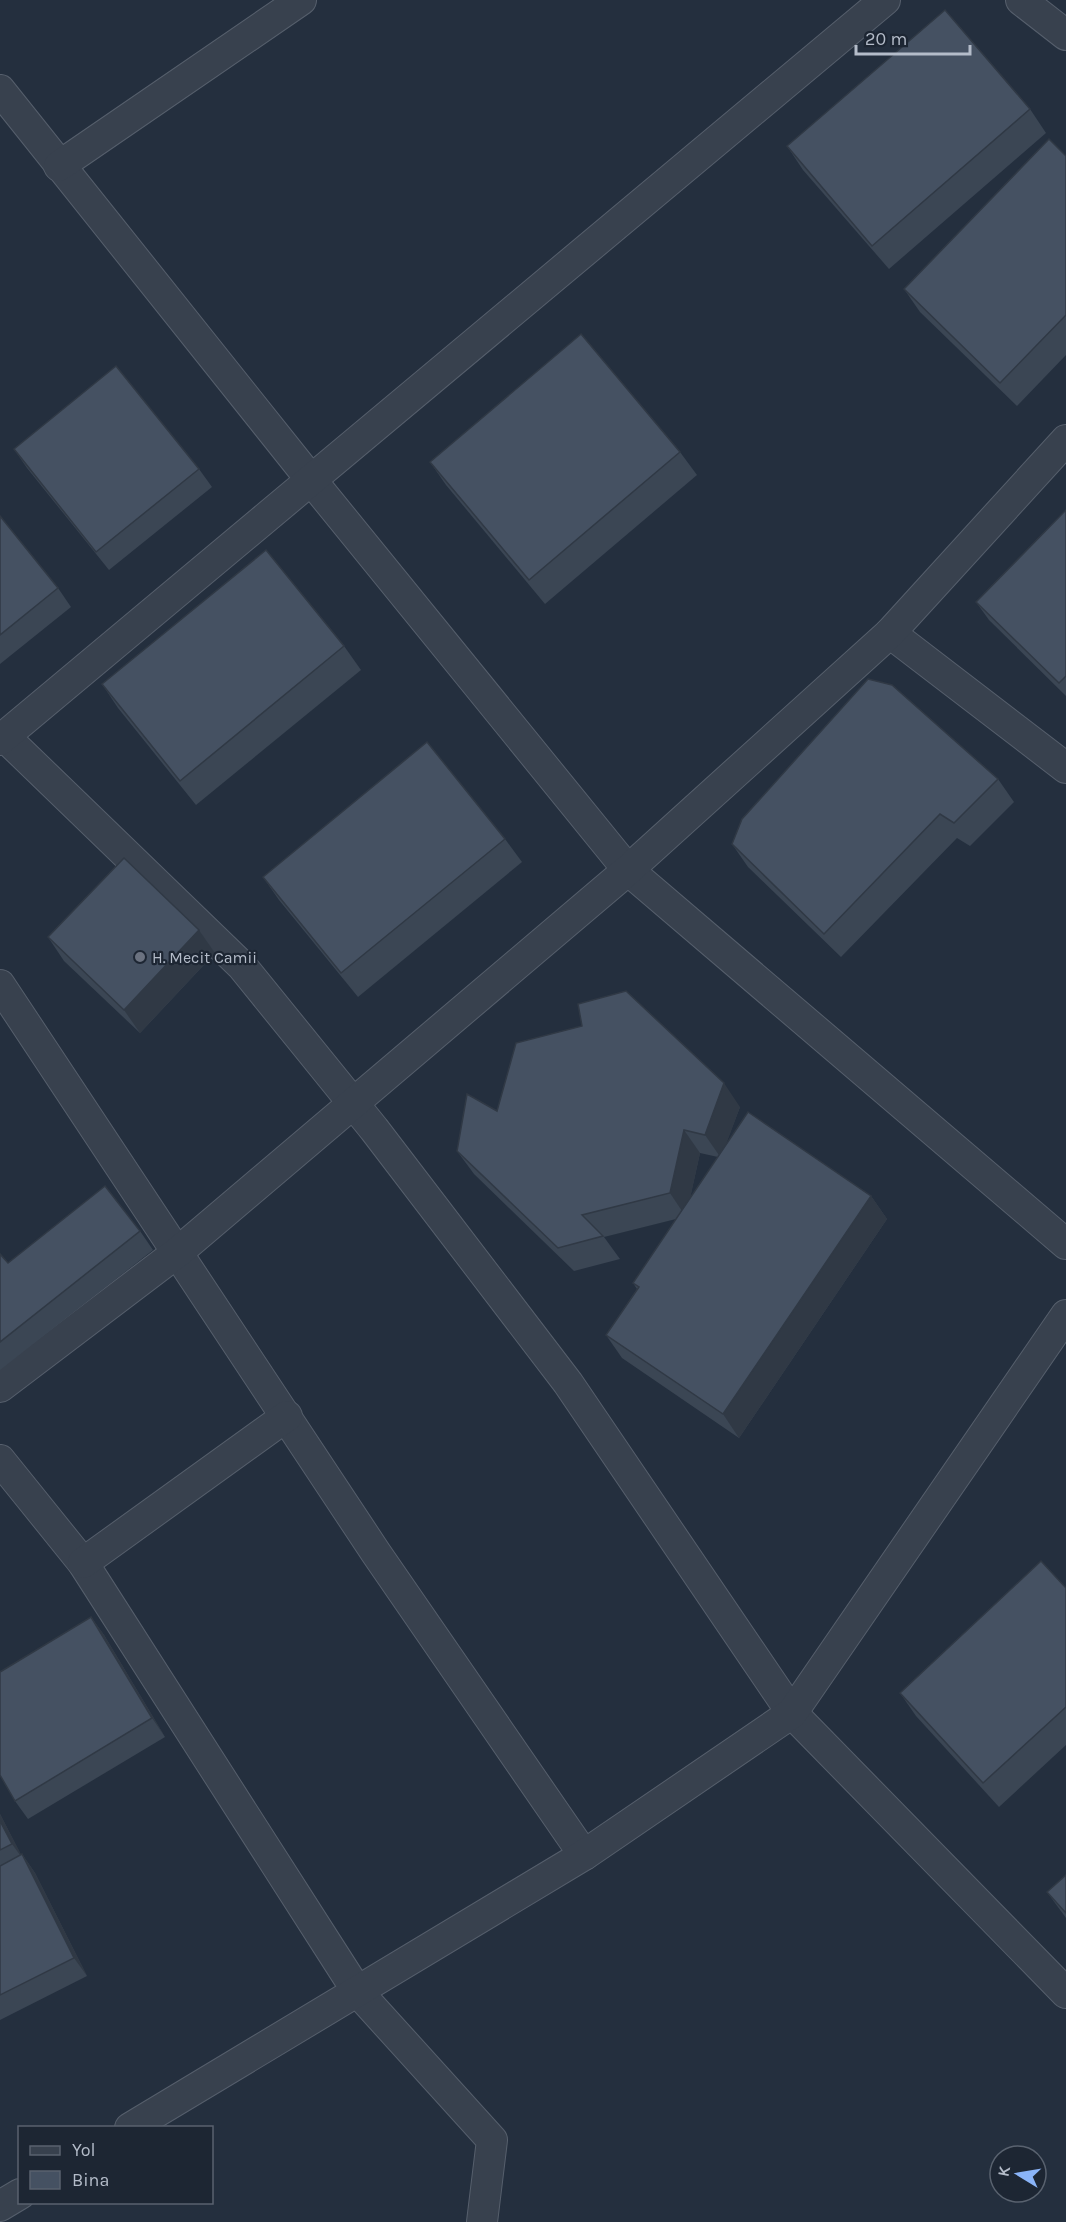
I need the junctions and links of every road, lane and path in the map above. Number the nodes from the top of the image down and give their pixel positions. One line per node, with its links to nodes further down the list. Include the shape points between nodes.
1 (301, 0): 6 (street)
2 (885, 0): 8 (street)
3 (1021, 0): 4 (street)
4 (1066, 35)
5 (0, 90): 6 (street)
6 (59, 166): 8 (street)
7 (1066, 440): 9 (street)
8 (312, 481): 10 (street); 12 (street)
9 (890, 633): 11 (street); 12 (street)
10 (2, 738): 14 (street, via 242,966)
11 (1066, 768)
12 (628, 870): 14 (street); 15 (street)
13 (0, 985): 16 (street)
14 (352, 1102): 16 (street); 22 (street, via 568,1383)
15 (1066, 1244)
16 (178, 1252): 18 (street); 19 (street)
17 (1066, 1315): 22 (street)
18 (0, 1387)
19 (287, 1416): 21 (street); 23 (street, via 376,1553)
20 (0, 1460): 21 (street)
21 (83, 1563): 24 (street)
22 (792, 1713): 23 (street); 25 (street)
23 (584, 1855): 24 (street)
24 (357, 1991): 26 (street); 29 (street, via 492,2139)
25 (1066, 1993)
26 (132, 2126)
27 (18, 2195): 28 (street)
28 (0, 2206)
29 (482, 2222)

